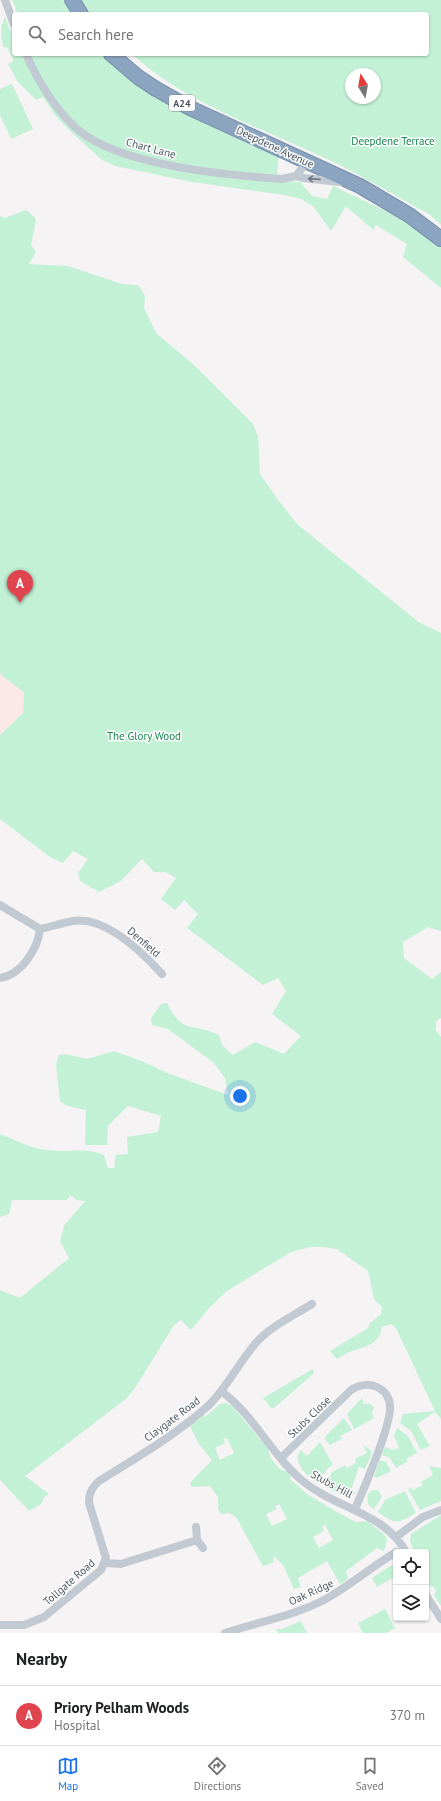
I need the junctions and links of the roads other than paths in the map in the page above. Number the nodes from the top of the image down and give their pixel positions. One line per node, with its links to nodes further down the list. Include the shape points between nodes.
1 (5, 0): 4 (street)
2 (72, 0): 3 (highway)
3 (80, 12)
4 (12, 19)
5 (27, 56): 8 (street, Chart Lane, via 42,85 65,116 78,130 104,145 135,156 184,168 262,178 282,179)
6 (113, 56): 7 (highway, Deepdene Avenue / A24, via 138,77 190,108)
7 (307, 162): 8 (street); 9 (highway, Deepdene Avenue / A24)
8 (296, 176): 9 (street, Chart Lane, one-way to 8)
9 (360, 186): 10 (highway, Deepdene Avenue / A24, via 409,215)
10 (441, 239)
11 (0, 905): 12 (street)
12 (40, 929): 13 (street, Denfield, via 73,921 96,925 131,942); 14 (street, via 37,944 29,957 18,970)
13 (162, 974)
14 (0, 978)
15 (312, 1304): 16 (street, Claygate Road, via 266,1333)
16 (221, 1391): 17 (street, Stubs Hill, via 234,1401); 26 (street, Claygate Road, via 184,1426 91,1489 89,1502 105,1552)
17 (281, 1458): 18 (street, Stubs Hill, via 304,1482 326,1496); 18 (street, Stubs Close, via 351,1390 360,1386 380,1388 388,1397 389,1418)
18 (355, 1509): 21 (street, Stubs Hill, via 386,1527)
19 (441, 1510): 21 (street, via 423,1517)
20 (196, 1527): 22 (street)
21 (396, 1537): 24 (street, Stubs Hill)
22 (197, 1540): 23 (street); 26 (street, Tollgate Road, via 121,1564)
23 (202, 1548)
24 (399, 1549)
25 (393, 1556): 30 (street, Oak Ridge, via 323,1600 284,1616)
26 (105, 1563): 29 (street, Tollgate Road, via 101,1570 44,1617 24,1625)
27 (429, 1600): 28 (street)
28 (441, 1619)
29 (0, 1625)
30 (225, 1633)

